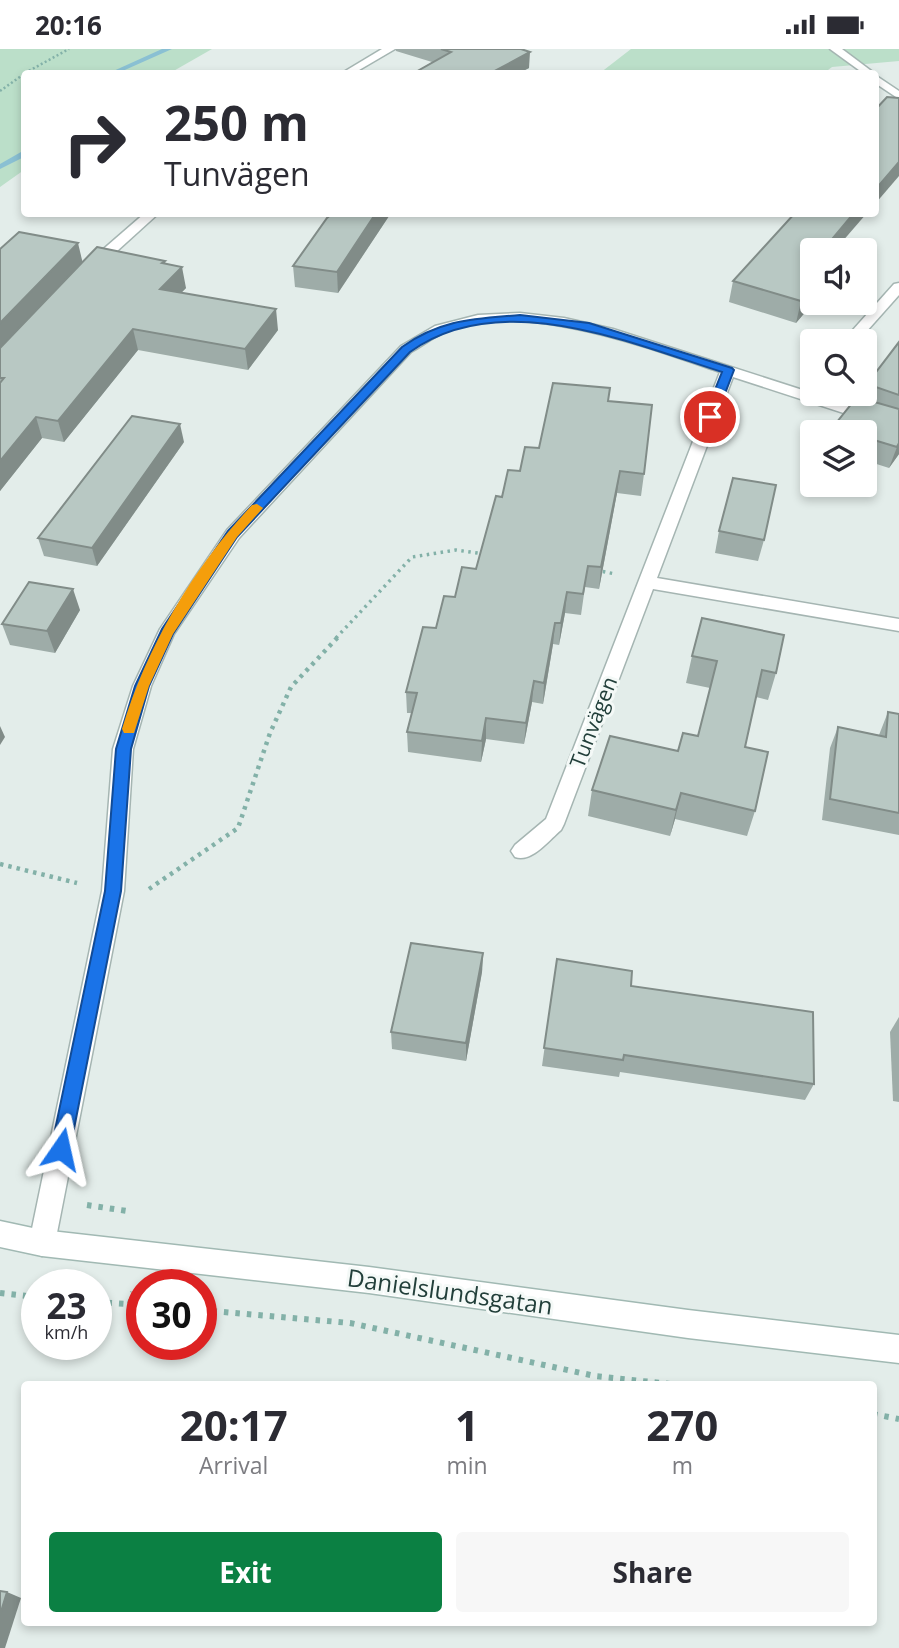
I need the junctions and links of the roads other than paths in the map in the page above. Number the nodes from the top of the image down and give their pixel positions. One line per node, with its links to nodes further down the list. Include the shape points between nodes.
1 (390, 49): 3 (street)
2 (835, 49): 4 (street)
3 (352, 70)
4 (865, 70)
5 (879, 81): 6 (street)
6 (899, 96)
7 (149, 217): 8 (street)
8 (83, 276)
9 (899, 287): 10 (street)
10 (861, 329)
11 (728, 370): 12 (street); 15 (street, Tunvägen); 19 (street, via 617,333 540,319 500,319 440,328 414,343 233,534 166,633 142,686 123,749 113,891)
12 (800, 387)
13 (849, 406): 14 (street)
14 (899, 426)
15 (648, 582): 16 (street); 17 (street, Tunvägen, via 554,824)
16 (899, 625)
17 (522, 851)
18 (0, 1234): 19 (street, Danielslundsgatan)
19 (42, 1243): 20 (street, Danielslundsgatan)
20 (899, 1349)

